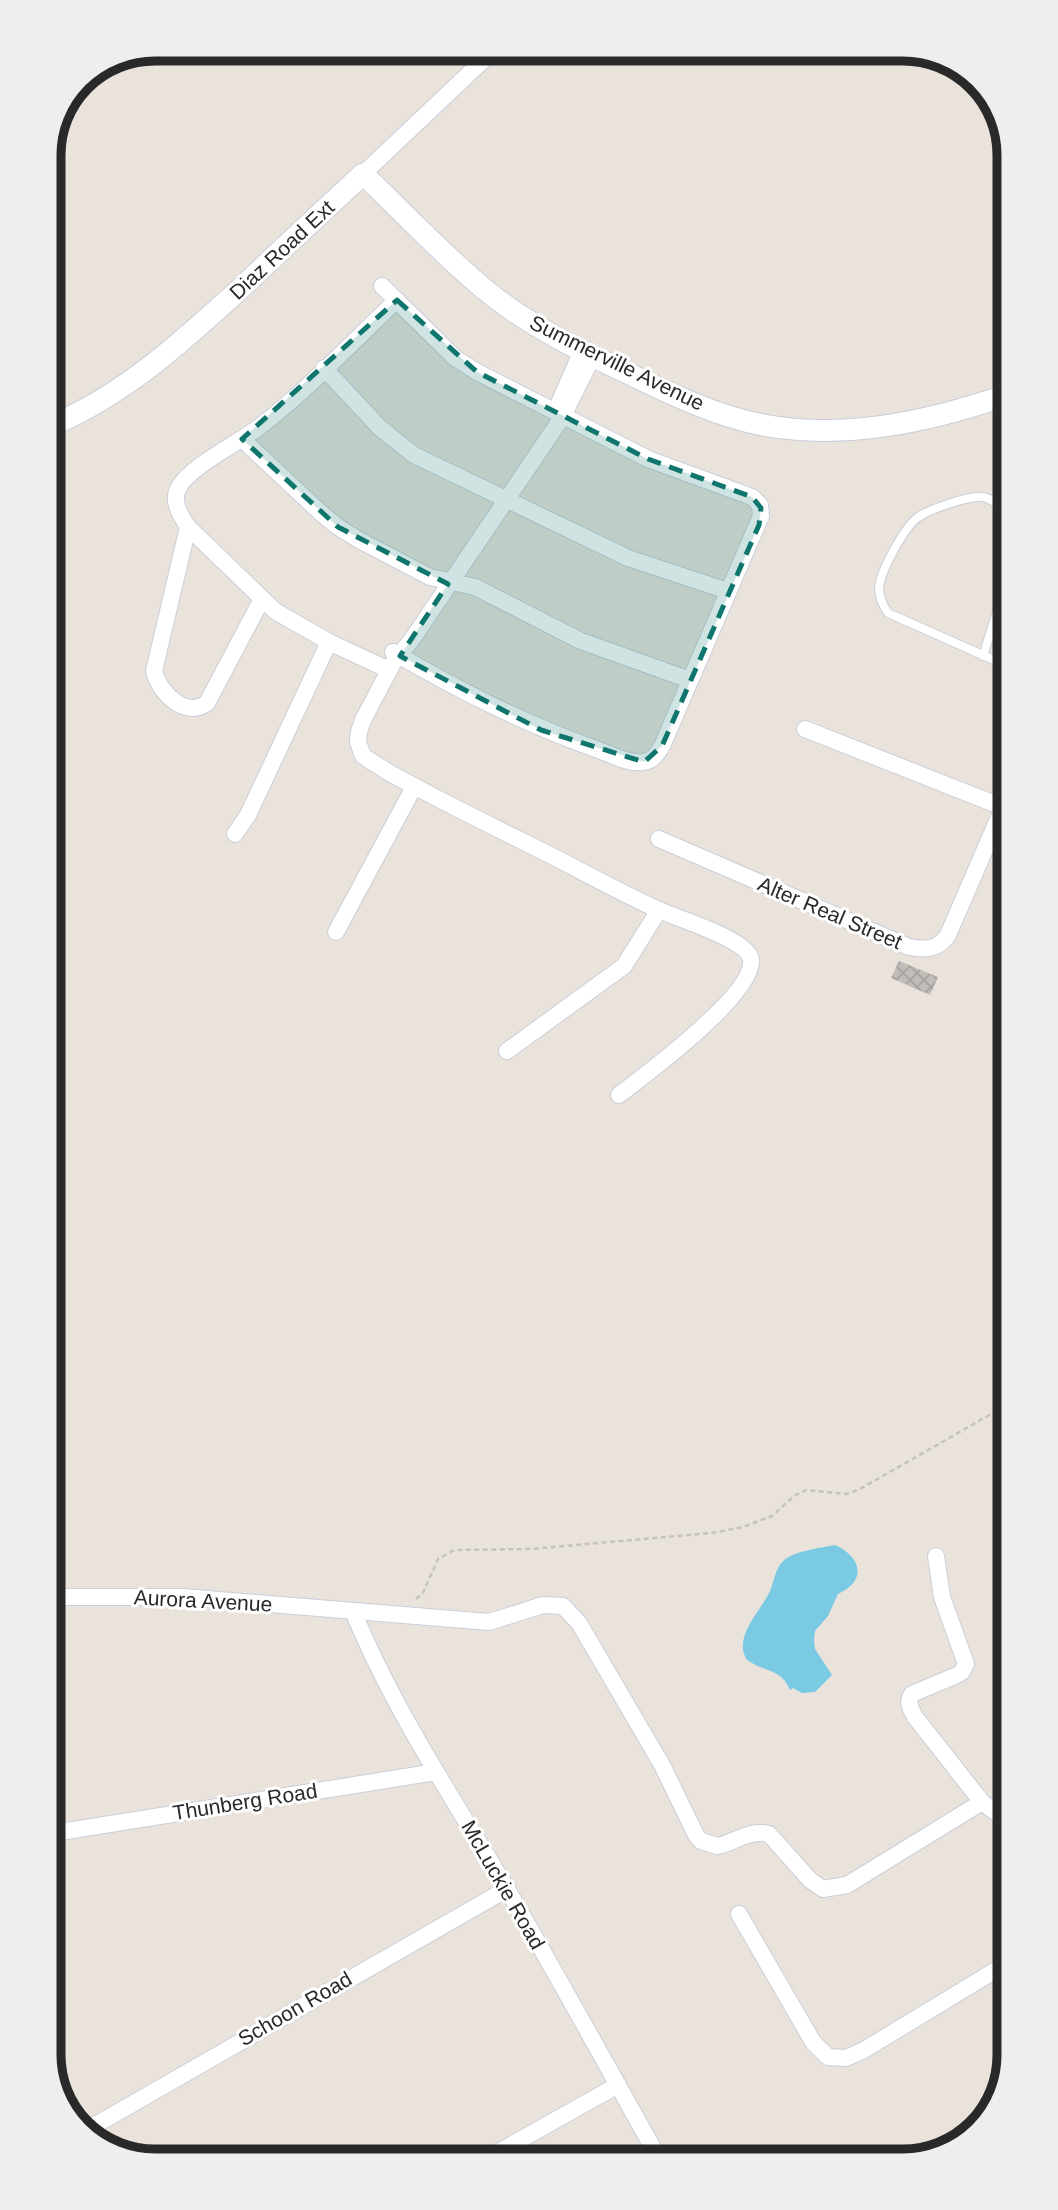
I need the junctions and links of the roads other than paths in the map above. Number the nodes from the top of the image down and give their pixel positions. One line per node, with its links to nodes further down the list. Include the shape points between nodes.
1 (482, 61): 2 (street, Diaz Road Ext)
2 (363, 174): 5 (street, Summerville Avenue, via 482,288); 9 (street, Diaz Road Ext, via 188,337 102,400)
3 (382, 286): 4 (street)
4 (397, 300): 6 (street); 8 (street, via 455,358)
5 (587, 354): 7 (street, Summerville Avenue, via 680,398 764,425 872,428 955,413); 8 (street)
6 (324, 368): 10 (street); 11 (street, via 396,443)
7 (997, 398)
8 (559, 414): 11 (street); 15 (street, via 648,459 757,500 759,525)
9 (61, 420)
10 (242, 439): 13 (street, via 195,471 178,489 176,502); 14 (street, via 338,527)
11 (502, 496): 14 (street); 15 (street, via 628,558)
12 (997, 504): 19 (lane, via 975,497 915,519 879,586 888,613)
13 (188, 527): 16 (street); 16 (street, via 154,671 161,688 177,703 196,709 207,704)
14 (445, 581): 20 (street); 22 (street, via 466,583 581,641)
15 (728, 592): 22 (street)
16 (262, 599): 18 (street, via 298,626)
17 (997, 611): 19 (lane)
18 (330, 642): 20 (street); 27 (street)
19 (983, 656): 21 (lane)
20 (394, 661): 22 (street, via 518,719 638,763 657,754); 24 (street, via 363,720 358,742 369,762)
21 (997, 662)
22 (690, 680)
23 (805, 729): 25 (street)
24 (414, 787): 29 (street); 30 (street)
25 (997, 803)
26 (997, 824): 28 (street, Alter Real Street, via 948,935 939,946 926,949 909,947)
27 (235, 834)
28 (659, 839)
29 (659, 911): 31 (street, via 624,967); 32 (street, via 736,942 749,954 751,966 707,1024)
30 (336, 932)
31 (507, 1051)
32 (619, 1095)
33 (936, 1556): 37 (street, via 943,1597 966,1664 957,1675 912,1694 909,1706)
34 (61, 1597): 35 (street, Aurora Avenue, via 183,1597)
35 (353, 1611): 36 (street, McLuckie Road, via 373,1659); 37 (street, Aurora Avenue, via 489,1622 543,1605 569,1610 662,1765 701,1841 717,1846 751,1832 769,1834 823,1889 847,1885)
36 (436, 1772): 39 (street, Thunberg Road); 40 (street, McLuckie Road)
37 (982, 1802): 38 (street)
38 (997, 1814)
39 (61, 1832)
40 (507, 1889): 43 (street, McLuckie Road); 44 (street, Schoon Road)
41 (739, 1914): 42 (street, via 813,2042 828,2057 864,2050)
42 (997, 1969)
43 (618, 2085): 45 (street); 46 (street, McLuckie Road)
44 (95, 2126)
45 (504, 2149)
46 (654, 2149)

